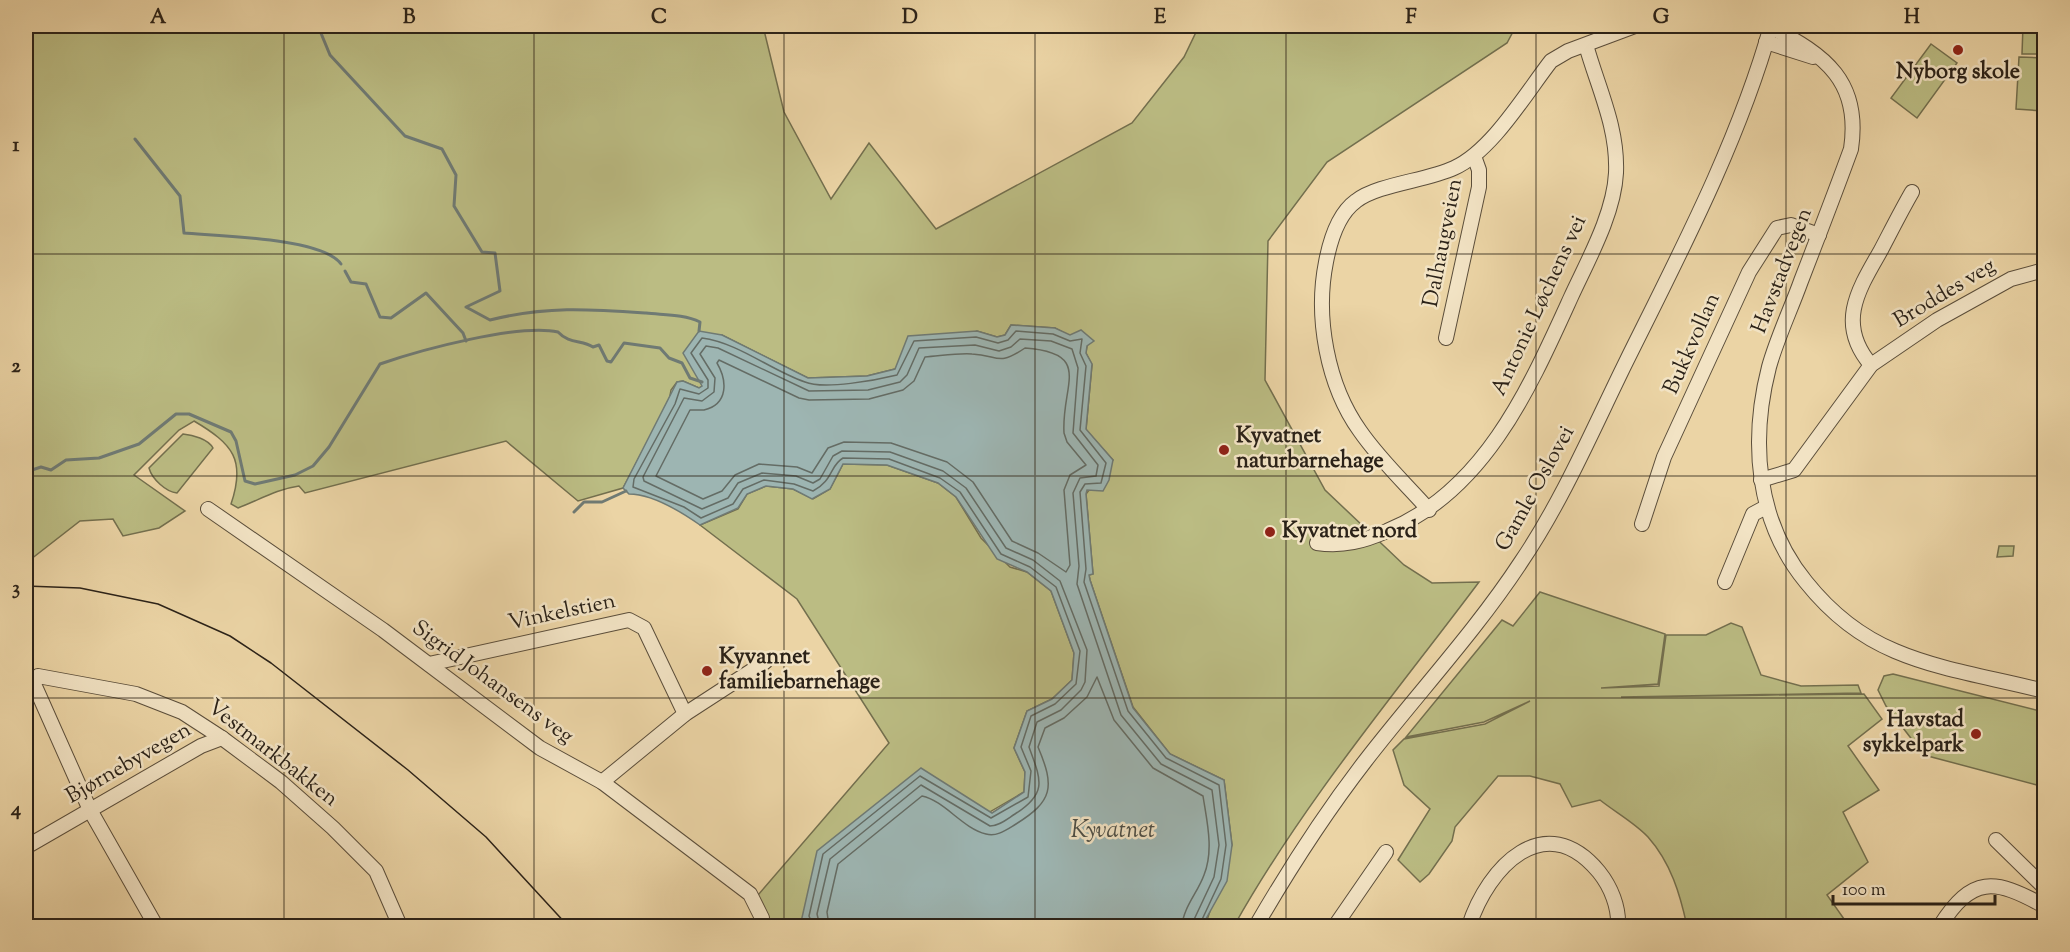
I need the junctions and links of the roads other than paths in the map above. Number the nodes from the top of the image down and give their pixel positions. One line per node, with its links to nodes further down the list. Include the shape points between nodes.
1 (1635, 26): 3 (street, Dalhaugveien)
2 (1771, 26): 4 (street, Gamle Oslovei); 5 (street, Havstadvegen)
3 (1594, 37): 6 (street, Dalhaugveien, via 1551,61); 15 (street, Antonie Løchens vei, via 1615,146 1616,175 1603,228 1530,386 1501,433 1473,468)
4 (1766, 42): 5 (street); 34 (street, Gamle Oslovei, via 1734,133 1557,501 1522,561 1481,619 1365,761 1313,834)
5 (1823, 60): 8 (street, Havstadvegen, via 1842,82 1855,126 1851,149)
6 (1474, 156): 10 (street, Dalhaugveien, via 1479,187); 15 (street, Dalhaugveien, via 1448,170 1355,202 1338,226 1324,272 1322,317 1326,348 1344,404 1359,431)
7 (1912, 192): 11 (street, via 1854,299 1855,338 1860,353)
8 (1819, 235): 12 (street, Havstadvegen, via 1770,364 1761,405); 16 (street, Bukkvollan, via 1791,225 1776,228 1749,272 1664,457)
9 (2044, 270): 11 (street, Broddes veg, via 2027,272 2001,284 1937,320)
10 (1446, 338)
11 (1871, 365): 12 (street, Broddes veg, via 1794,470)
12 (1761, 480): 13 (street, Havstadvegen)
13 (1766, 507): 18 (street, via 1753,514); 21 (street, Havstadvegen, via 1796,570 1822,602 1853,628 1903,654)
14 (208, 509): 20 (street, Sigrid Johansens veg)
15 (1429, 510): 17 (street, Antonie Løchens vei, via 1366,540)
16 (1642, 524)
17 (1317, 543)
18 (1725, 582)
19 (765, 662): 22 (street)
20 (429, 664): 22 (street, Vinkelstien, via 629,620 644,628); 24 (street, Sigrid Johansens veg, via 540,748)
21 (2044, 691)
22 (685, 714): 24 (street)
23 (222, 738): 25 (street, Bjørnebyvegen, via 201,746); 25 (street, Vestmarkbakken, via 182,712 136,694 44,675 34,679); 32 (street, Vestmarkbakken, via 281,782 376,871)
24 (602, 782): 33 (street, Sigrid Johansens veg, via 750,894 762,918)
25 (90, 810): 27 (street, Bjørnebyvegen); 31 (street)
26 (1995, 840): 29 (street)
27 (26, 847)
28 (1386, 852): 35 (street)
29 (2044, 887)
30 (2044, 906): 38 (street, via 2010,890 1982,886 1963,894)
31 (156, 927)
32 (400, 927)
33 (762, 927)
34 (1256, 927)
35 (1335, 927)
36 (1469, 927): 37 (street, via 1487,885 1504,866 1527,848 1549,842 1562,843 1587,857 1607,882 1619,915)
37 (1618, 927)
38 (1940, 927)

